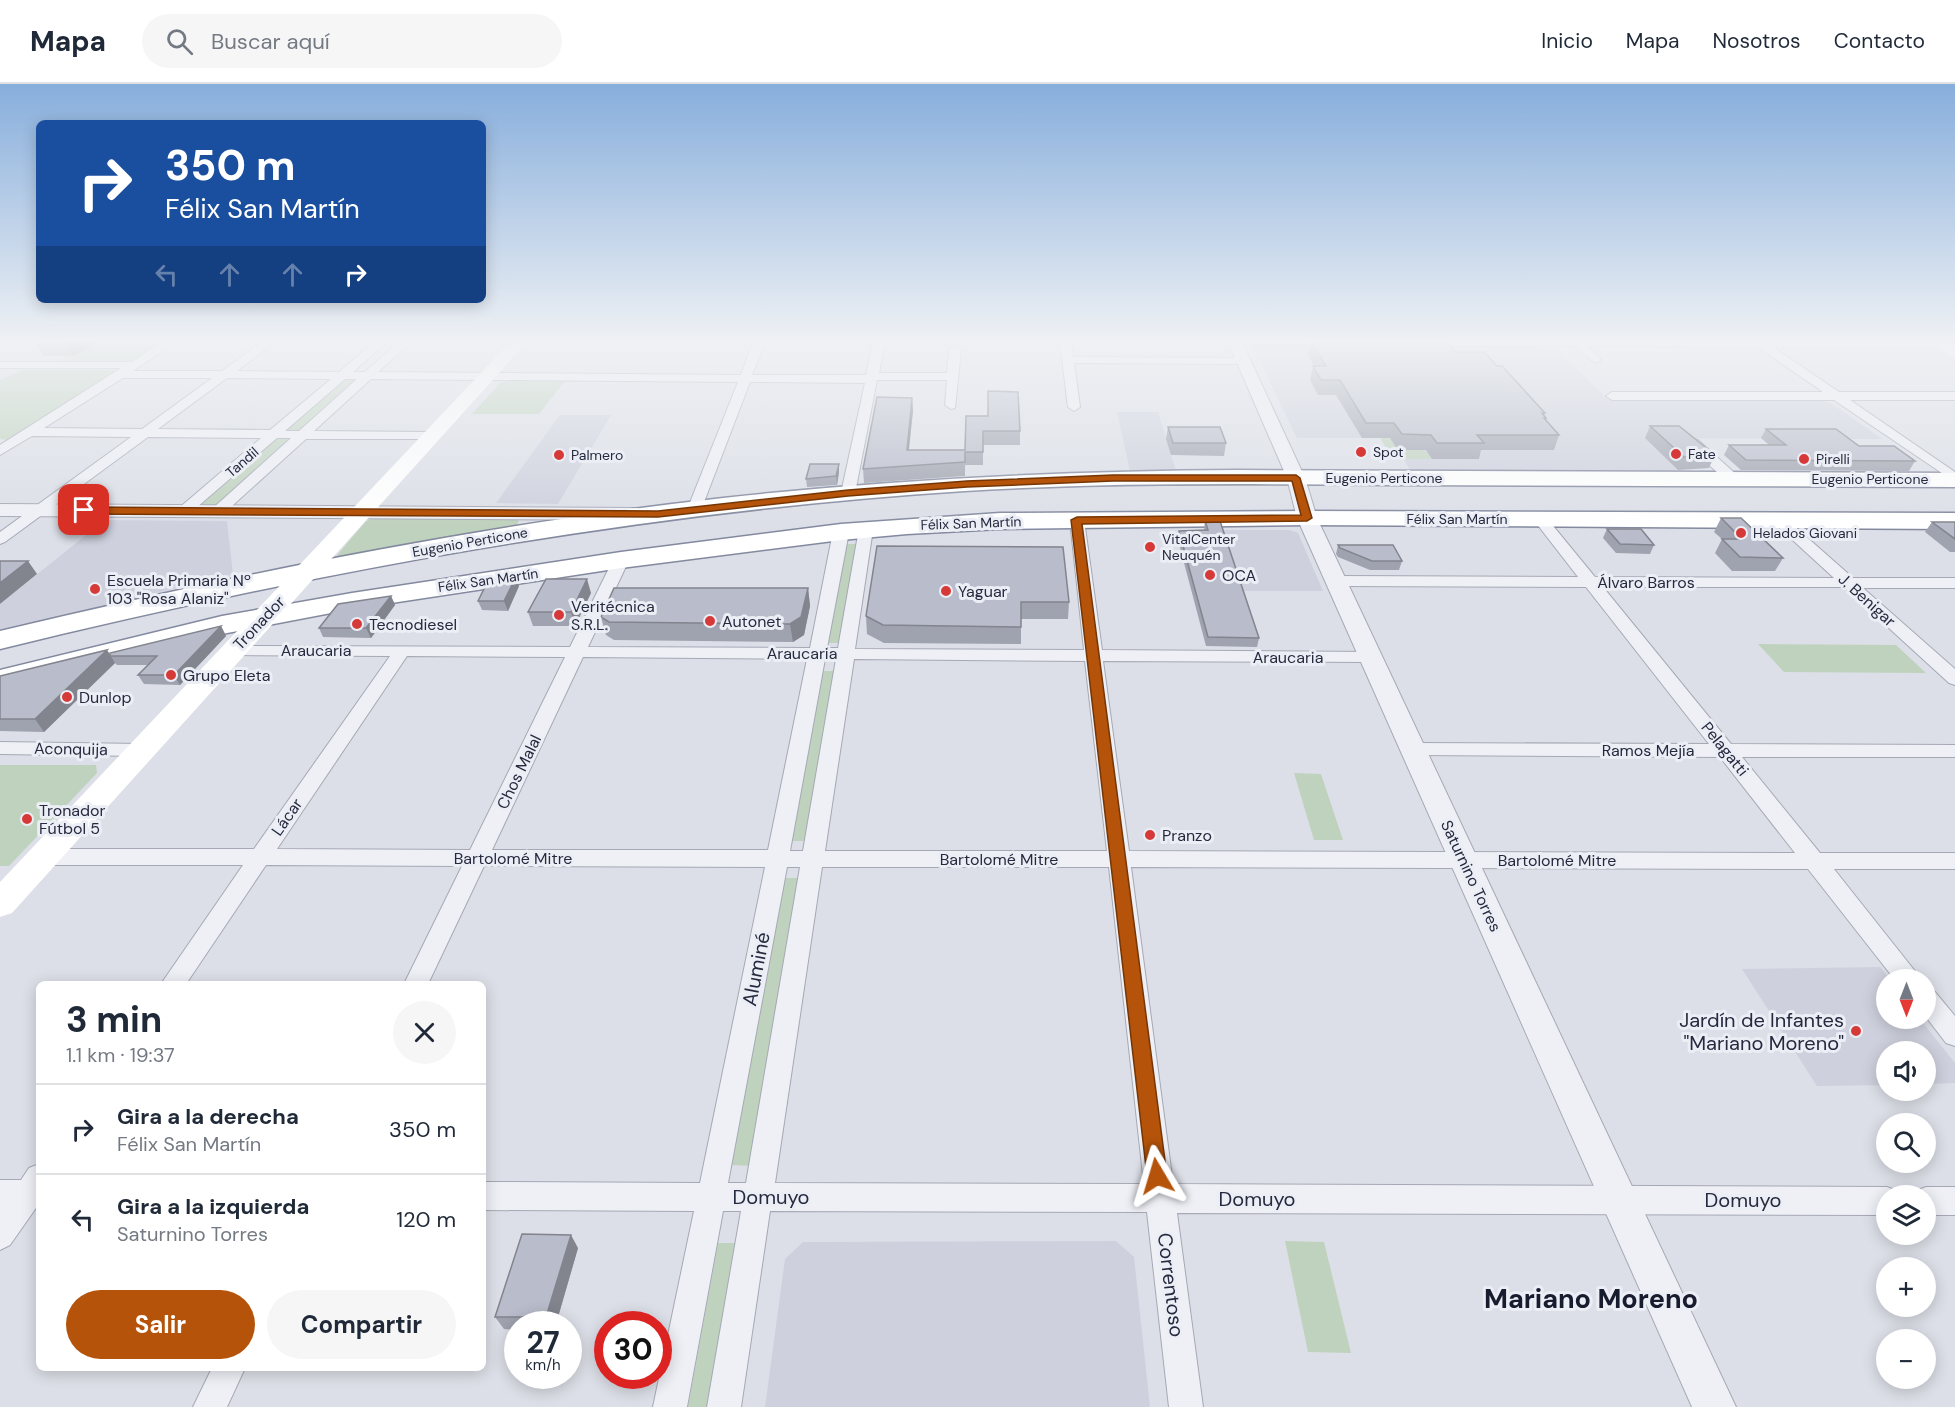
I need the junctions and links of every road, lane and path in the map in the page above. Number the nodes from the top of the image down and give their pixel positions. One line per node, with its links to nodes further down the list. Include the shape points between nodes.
1 (74, 404): 12 (street)
2 (185, 404): 13 (street)
3 (309, 404): 14 (street, Tandil)
4 (336, 404): 15 (street, Tandil)
5 (463, 404): 16 (main road, Tronador)
6 (734, 404): 25 (street)
7 (866, 404): 22 (street)
8 (1074, 404): 11 (street)
9 (1263, 404): 19 (street, Saturnino Torres)
10 (1848, 404): 21 (street)
11 (1074, 407)
12 (29, 432): 13 (street); 18 (street)
13 (144, 433): 14 (street); 24 (street)
14 (274, 435): 15 (street); 26 (street, Tandil)
15 (302, 435): 16 (street); 27 (street, Tandil)
16 (433, 436): 28 (main road, Tronador)
17 (1690, 441): 20 (street)
18 (0, 451)
19 (1296, 478): 20 (highway, Eugenio Perticone); 22 (highway, Eugenio Perticone, via 1064,479); 29 (street, Saturnino Torres)
20 (1733, 479): 21 (highway, Eugenio Perticone)
21 (1955, 479)
22 (848, 493): 25 (highway, Eugenio Perticone)
23 (0, 510): 24 (street)
24 (39, 510): 26 (street); 36 (street)
25 (694, 510): 34 (highway, Eugenio Perticone)
26 (184, 512): 27 (street)
27 (217, 512): 28 (street)
28 (362, 513): 34 (street); 38 (main road, Tronador)
29 (1307, 518): 30 (highway, Félix San Martín); 31 (highway, Félix San Martín); 39 (street, Saturnino Torres)
30 (1540, 519): 32 (highway, Félix San Martín); 40 (street, Pelagatti)
31 (1077, 520): 35 (highway, Félix San Martín); 50 (street, Correntoso)
32 (1779, 520): 33 (highway, Félix San Martín); 41 (street, J. Benigar)
33 (1955, 521)
34 (515, 524): 38 (highway, Eugenio Perticone)
35 (853, 530): 37 (highway, Félix San Martín); 48 (street, Aluminé); 49 (street)
36 (0, 539)
37 (621, 560): 43 (highway, Félix San Martín); 47 (street, Chos Malal)
38 (311, 569): 43 (main road, Tronador); 44 (highway, Eugenio Perticone)
39 (1336, 581): 40 (street, Álvaro Barros); 51 (street, Saturnino Torres)
40 (1591, 582): 41 (street, Álvaro Barros); 57 (street, Pelagatti)
41 (1848, 582): 42 (street, Álvaro Barros); 53 (street, J. Benigar)
42 (1955, 583)
43 (264, 616): 45 (main road, Tronador); 52 (highway, Félix San Martín)
44 (0, 640)
45 (234, 650): 46 (street, Araucaria); 56 (main road, Tronador)
46 (402, 651): 47 (street, Araucaria); 60 (street, Lácar)
47 (577, 652): 48 (street, Araucaria); 61 (street, Chos Malal)
48 (818, 654): 49 (street, Araucaria); 62 (street, Aluminé)
49 (846, 654): 50 (street, Araucaria); 63 (street)
50 (1093, 655): 51 (street, Araucaria); 64 (street, Correntoso)
51 (1371, 657): 55 (street, Saturnino Torres)
52 (0, 679)
53 (1955, 679)
54 (0, 748): 56 (street, Aconquija)
55 (1413, 749): 57 (street, Ramos Mejía); 65 (street, Saturnino Torres)
56 (142, 750): 59 (main road, Tronador)
57 (1726, 750): 58 (street, Ramos Mejía); 66 (street, Pelagatti)
58 (1955, 751)
59 (43, 857): 60 (street, Bartolomé Mitre); 68 (main road, Tronador)
60 (260, 858): 61 (street, Bartolomé Mitre); 70 (street, Lácar)
61 (477, 858): 62 (street, Bartolomé Mitre); 71 (street, Chos Malal)
62 (777, 859): 63 (street, Bartolomé Mitre); 76 (street, Aluminé)
63 (813, 859): 64 (street, Bartolomé Mitre); 77 (street)
64 (1118, 859): 65 (street, Bartolomé Mitre); 78 (street, Correntoso)
65 (1464, 860): 66 (street, Bartolomé Mitre); 79 (street, Saturnino Torres)
66 (1815, 861): 67 (street, Bartolomé Mitre); 69 (street, Pelagatti)
67 (1955, 861)
68 (0, 904)
69 (1901, 969)
70 (174, 981)
71 (417, 981)
72 (1936, 1011): 73 (street)
73 (1955, 1035)
74 (26, 1190): 83 (street)
75 (486, 1196): 76 (street, Domuyo)
76 (711, 1197): 77 (street, Domuyo); 86 (street, Aluminé)
77 (758, 1197): 78 (street, Domuyo); 87 (street)
78 (1160, 1198): 79 (street, Domuyo); 88 (street, Correntoso)
79 (1619, 1200): 80 (street, Domuyo); 89 (street, Saturnino Torres)
80 (1876, 1201)
81 (1936, 1201): 82 (street)
82 (1955, 1201)
83 (0, 1235)
84 (228, 1371): 85 (street)
85 (210, 1407)
86 (670, 1407)
87 (724, 1407)
88 (1186, 1407)
89 (1714, 1407)

